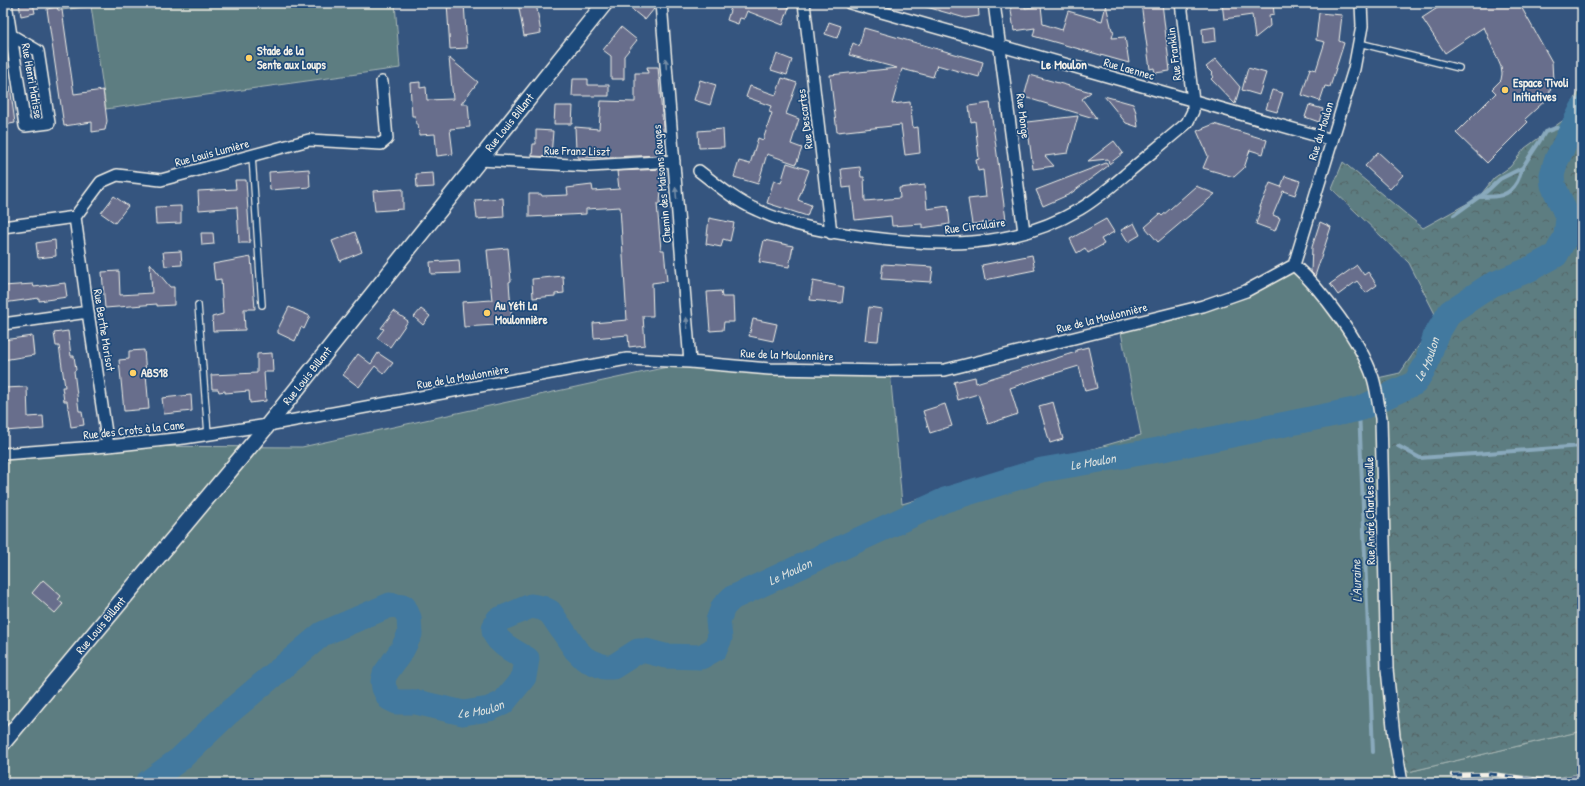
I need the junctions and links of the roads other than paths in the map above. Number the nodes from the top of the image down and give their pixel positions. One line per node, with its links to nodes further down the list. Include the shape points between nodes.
1 (6, 3): 9 (street, Rue Henri Matisse)
2 (606, 3): 17 (street, Rue Louis Billant)
3 (660, 3): 18 (street, Chemin des Maisons Rouges, one-way to 3)
4 (804, 3): 23 (street, Rue Descartes)
5 (850, 3): 11 (street, Rue Laennec)
6 (994, 3): 11 (street, Rue Monge)
7 (1181, 3): 14 (street, Rue Franklin)
8 (1362, 3): 10 (street, Rue du Moulon, via 1362,26)
9 (11, 35): 9 (street, Rue Henri Matisse, via 25,126 49,123 38,51)
10 (1358, 43): 12 (lane); 15 (street, Rue du Moulon, via 1354,69)
11 (1000, 45): 14 (street, Rue Laennec); 22 (street, Rue Monge)
12 (1459, 68)
13 (382, 82): 16 (street, Rue Louis Lumière, via 387,139 382,144 309,140)
14 (1193, 101): 15 (street, Rue Laennec); 22 (street, Rue Circulaire, via 1193,111 1187,123 1110,187 1081,208 1052,223)
15 (1332, 140): 24 (street, Rue du Moulon)
16 (252, 156): 20 (street, Rue Louis Lumière, via 161,180 117,175 101,182); 26 (lane)
17 (480, 160): 18 (street, Rue Franz Liszt, via 590,166); 30 (street, Rue Louis Billant)
18 (674, 161): 29 (street, Chemin des Maisons Rouges, one-way to 18)
19 (699, 171): 23 (street, Rue Circulaire, via 756,210 788,222)
20 (75, 217): 21 (street); 27 (street, Rue Berthe Morisot)
21 (3, 227)
22 (1024, 232): 23 (street, Rue Circulaire, via 960,244 902,242)
23 (831, 233)
24 (1294, 265): 29 (street, Rue de la Moulonnière, via 1246,291 1203,306 945,370 770,370); 35 (street, Rue André Charles Boulle, via 1310,279 1341,321 1363,355 1373,379 1381,418 1387,669)
25 (198, 305): 31 (lane)
26 (262, 305)
27 (88, 312): 28 (street); 32 (street, Rue Berthe Morisot)
28 (3, 324)
29 (690, 362): 30 (street, Rue de la Moulonnière, via 627,359)
30 (268, 425): 31 (street, Rue des Crots à la Cane); 34 (street, Rue Louis Billant)
31 (208, 434): 32 (street, Rue des Crots à la Cane)
32 (108, 446): 33 (street, Rue des Crots à la Cane)
33 (3, 454)
34 (3, 743)
35 (1402, 783)

